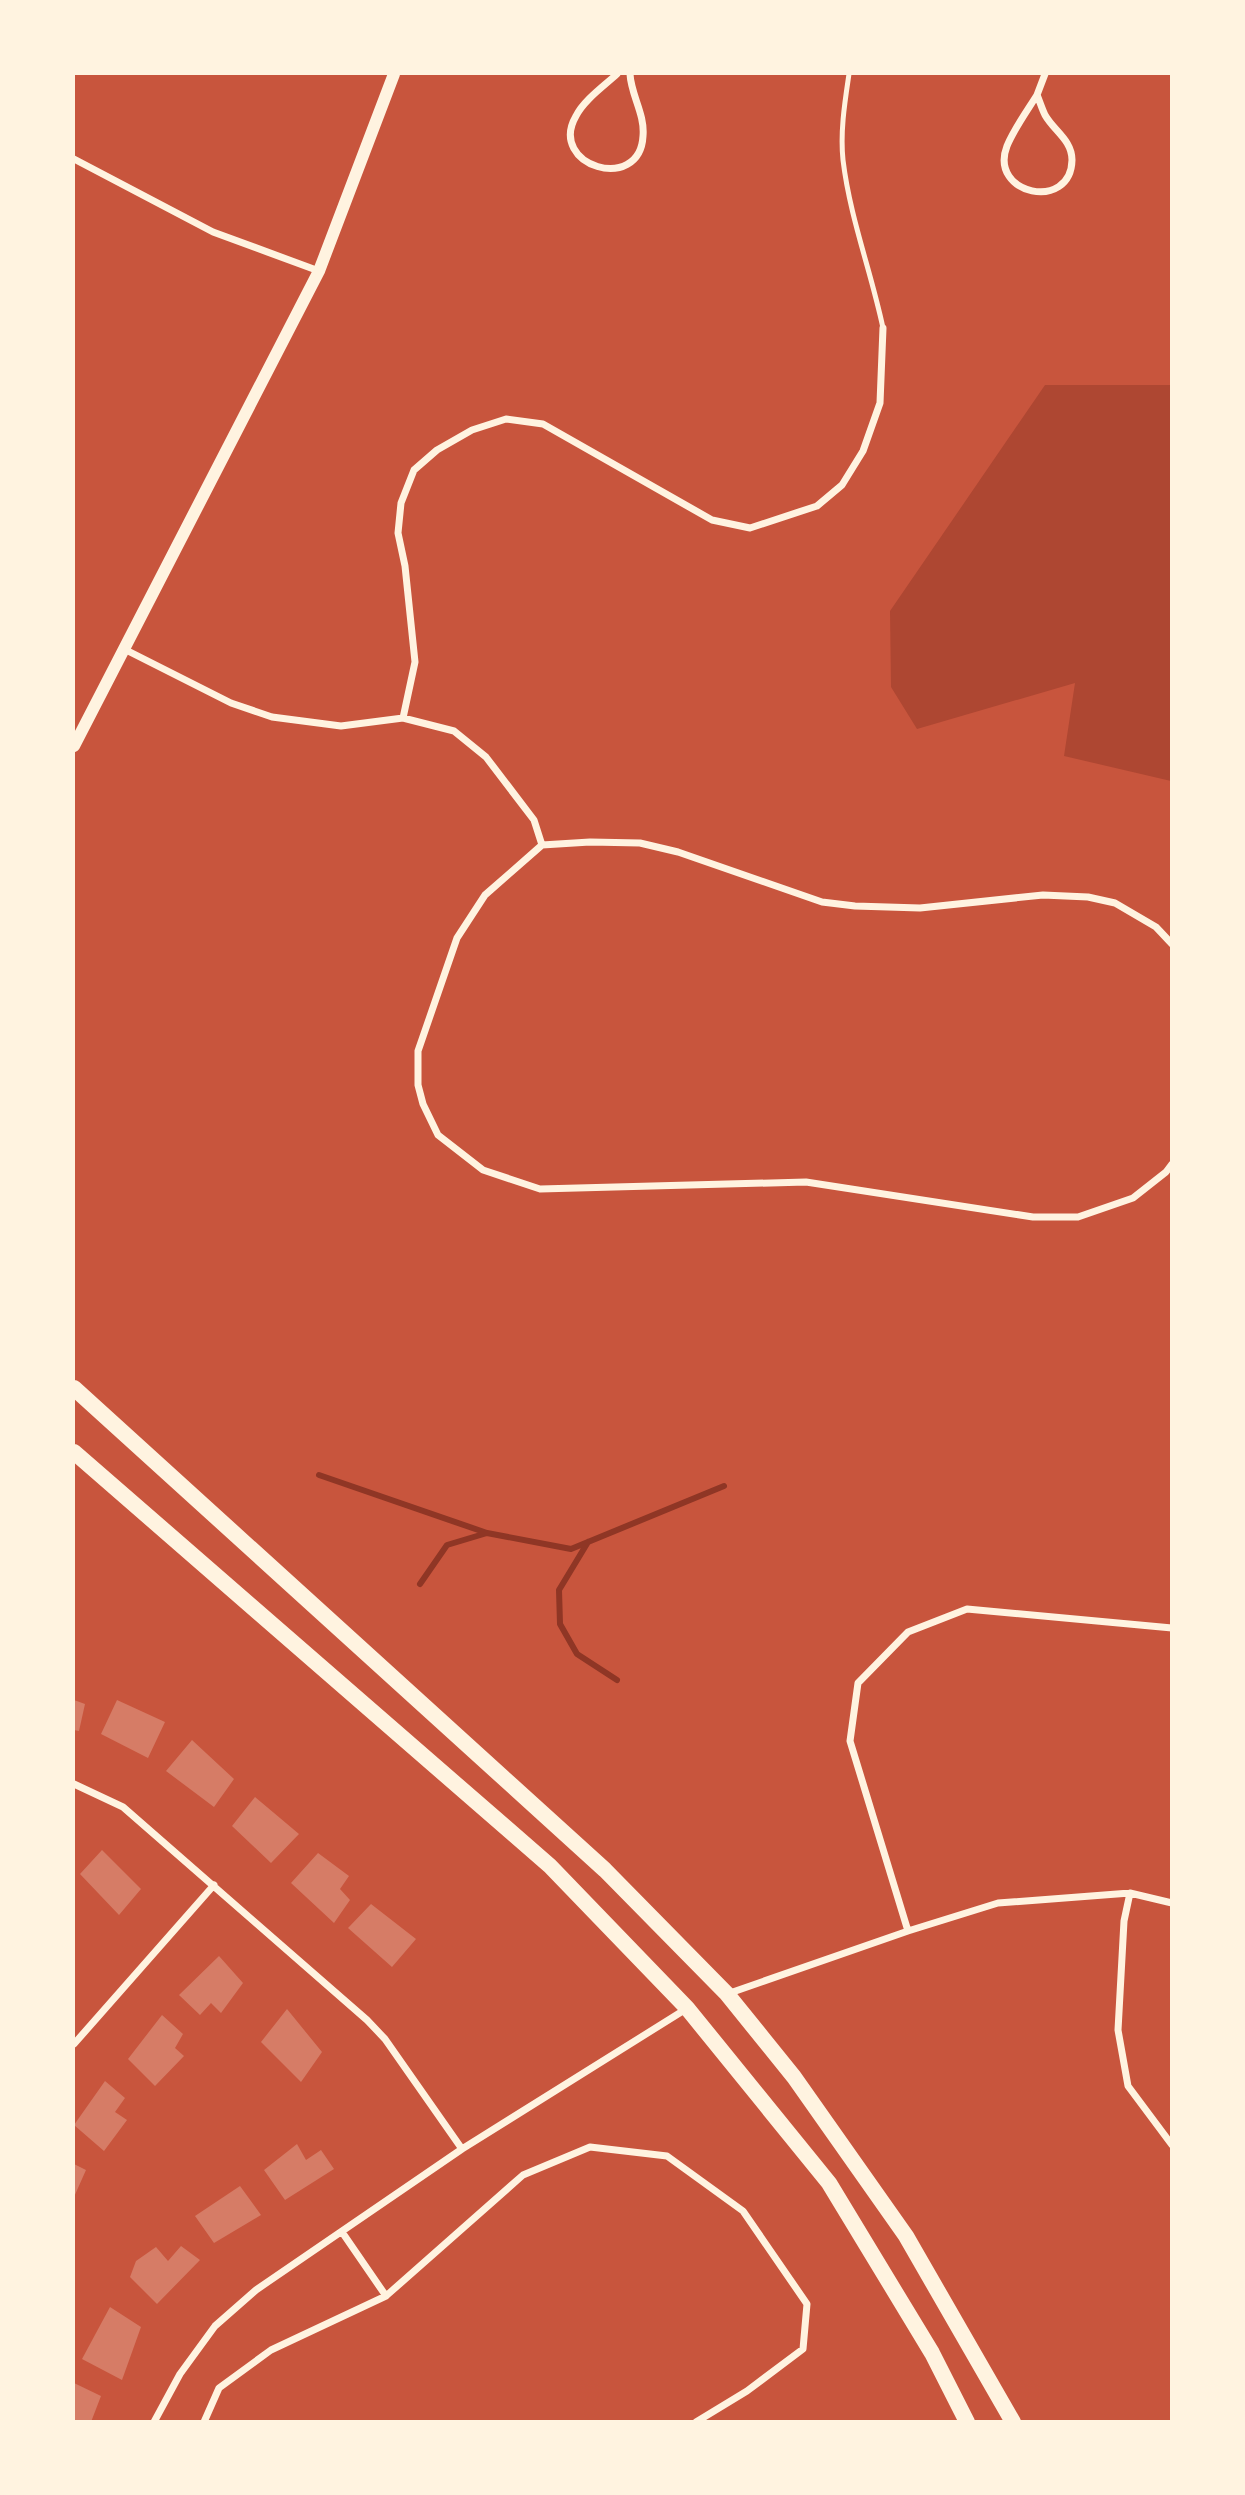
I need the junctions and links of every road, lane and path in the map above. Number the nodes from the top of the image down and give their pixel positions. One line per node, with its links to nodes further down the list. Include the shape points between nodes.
1 (394, 74): 8 (street)
2 (617, 74): 3 (street, via 576,116 571,129 579,156 603,169 630,162 643,138)
3 (629, 74)
4 (849, 74): 9 (lane, via 843,157 856,230)
5 (1045, 74): 6 (street)
6 (1037, 95): 6 (street, via 1007,146 1004,160 1015,183 1039,193 1063,183 1072,159 1069,146 1045,115)
7 (74, 159): 8 (street, via 213,232)
8 (318, 271): 10 (street)
9 (883, 328): 11 (street, via 880,403 863,452 842,485 817,506 750,528 712,520 543,424 506,419 472,429 437,450 414,470 401,503 398,533 415,662)
10 (124, 649): 11 (street, via 231,703 272,717 341,726); 12 (street)
11 (403, 718): 13 (street, via 454,731 486,757 534,820)
12 (74, 746)
13 (542, 845): 14 (street, via 640,843 822,902 855,906 920,908 1043,895 1088,897 1115,903 1156,927); 15 (street, via 485,895 457,938 418,1051 418,1085 438,1135 483,1170 540,1189 806,1182 1033,1217 1078,1217 1133,1198)
14 (1171, 944)
15 (1171, 1164)
16 (74, 1388): 24 (main road, via 605,1870)
17 (74, 1452): 25 (main road, via 550,1866)
18 (1171, 1628): 23 (street, via 967,1609 908,1632 858,1683 850,1741)
19 (74, 1784): 20 (street, via 122,1807)
20 (214, 1885): 26 (street); 28 (street, via 385,2039)
21 (1130, 1893): 22 (street); 23 (street, via 998,1903); 27 (street, via 1118,2030 1128,2086)
22 (1171, 1903)
23 (908, 1931): 24 (street)
24 (727, 1994): 35 (main road, via 794,2077 906,2236)
25 (687, 2008): 28 (street); 34 (main road, via 829,2183 932,2353)
26 (74, 2044)
27 (1171, 2145)
28 (462, 2149): 29 (street)
29 (342, 2232): 30 (street); 31 (street, via 256,2290 215,2326 180,2374)
30 (386, 2295): 32 (street, via 271,2350 219,2388); 33 (street, via 523,2175 590,2147 667,2156 743,2211 807,2304 803,2350)
31 (154, 2421)
32 (204, 2421)
33 (696, 2421)
34 (967, 2421)
35 (1013, 2421)

